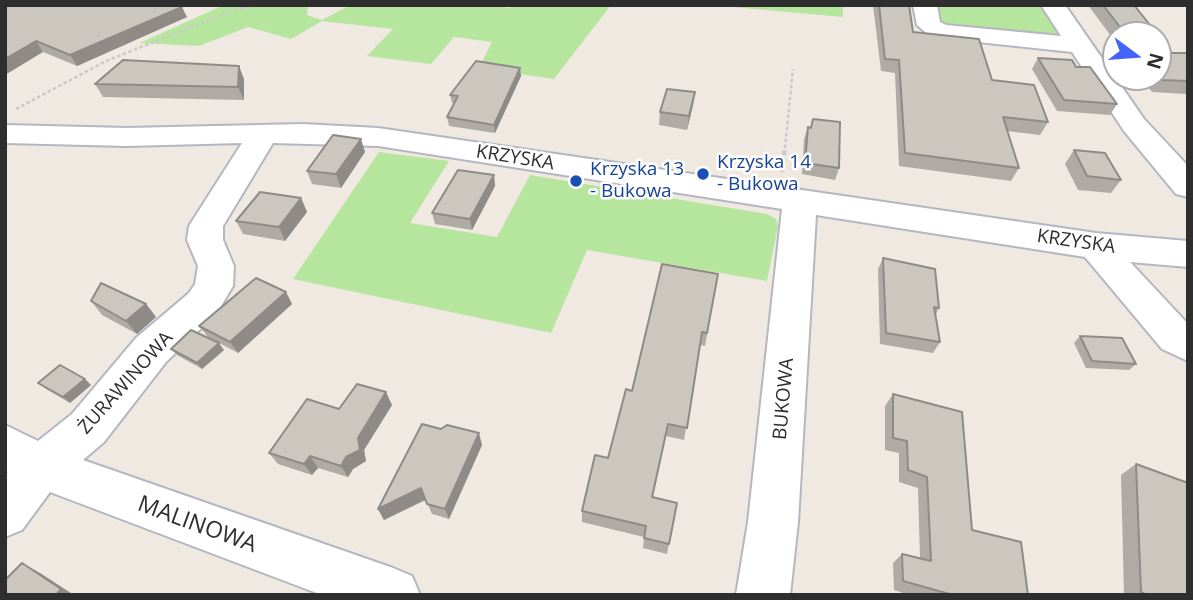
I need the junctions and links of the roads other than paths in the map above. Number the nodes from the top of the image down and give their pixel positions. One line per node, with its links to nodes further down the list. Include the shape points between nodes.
1 (925, 5): 3 (street, via 929,25 940,32)
2 (1053, 5): 3 (street)
3 (1079, 45): 6 (street, via 1134,125)
4 (9, 122): 5 (street, KRZYSKA, via 127,137)
5 (264, 133): 7 (street, KRZYSKA, via 378,137); 11 (street, ŻURAWINOWA, via 206,226 205,240 216,266 214,286 202,303 150,350 88,428)
6 (1188, 187)
7 (790, 201): 8 (street, KRZYSKA); 14 (street, BUKOWA, via 773,523)
8 (1096, 246): 9 (street, KRZYSKA); 10 (street, via 1176,338)
9 (1188, 254)
10 (1188, 345)
11 (23, 457): 12 (street, ŻURAWINOWA); 13 (street, MALINOWA)
12 (5, 513)
13 (393, 595)
14 (763, 595)

